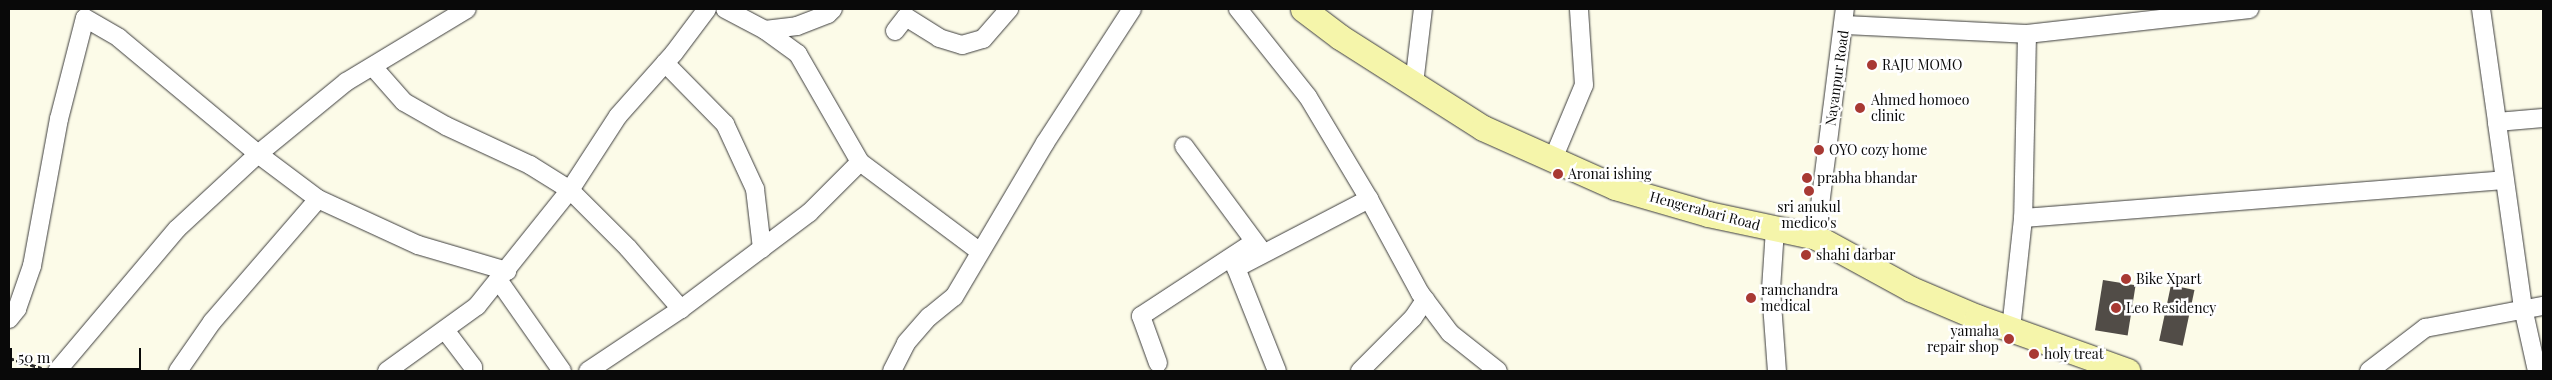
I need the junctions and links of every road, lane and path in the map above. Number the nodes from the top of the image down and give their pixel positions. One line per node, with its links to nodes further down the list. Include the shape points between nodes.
1 (467, 9): 20 (street)
2 (707, 9): 19 (street)
3 (725, 9): 16 (street)
4 (833, 9): 16 (street, via 797,26)
5 (1010, 9): 17 (street, via 983,39 962,45 939,38 906,18)
6 (1132, 9): 37 (street)
7 (1238, 9): 31 (street, via 1308,97)
8 (1303, 9): 15 (main road, Hengerabari Road)
9 (1423, 9): 21 (street)
10 (1579, 9): 26 (street, via 1584,85)
11 (2250, 9): 18 (street)
12 (2481, 9): 23 (street)
13 (79, 13): 25 (street, via 119,38); 43 (street, via 32,266 17,309)
14 (1845, 17): 18 (street); 34 (street, Nayanpur Road)
15 (1326, 18): 21 (main road, Hengerabari Road)
16 (765, 30): 27 (street, via 798,54)
17 (895, 31)
18 (2026, 34): 32 (street)
19 (665, 63): 29 (street, via 618,116); 36 (street, via 725,124 755,189)
20 (374, 68): 25 (street, via 346,82); 29 (street, via 404,102 446,126 530,165)
21 (1414, 84): 26 (main road, Hengerabari Road, via 1483,128)
22 (2543, 118): 23 (street)
23 (2496, 122): 28 (street)
24 (1184, 146): 35 (street)
25 (258, 154): 30 (street); 49 (street, via 177,230)
26 (1553, 159): 33 (main road, Hengerabari Road, via 1615,187)
27 (860, 162): 36 (street, via 810,213); 37 (street)
28 (2505, 180): 32 (street); 41 (street)
29 (570, 190): 38 (street); 42 (street, via 628,248)
30 (318, 199): 38 (street, via 418,245); 50 (street, via 212,322)
31 (1370, 199): 35 (street); 39 (street)
32 (2023, 218): 44 (street)
33 (1775, 229): 34 (main road, Hengerabari Road); 58 (street, via 1771,290)
34 (1816, 237): 44 (main road, Hengerabari Road, via 1911,289)
35 (1259, 248): 47 (street, via 1142,316); 56 (street, via 1236,268)
36 (762, 249): 42 (street)
37 (979, 251): 55 (street, via 954,297 929,317 906,343)
38 (503, 276): 45 (street, via 477,306); 53 (street)
39 (1425, 300): 48 (street, via 1450,333); 57 (street, via 1414,318)
40 (2543, 306): 41 (street)
41 (2523, 308): 60 (street, via 2425,328); 61 (street)
42 (681, 309): 54 (street)
43 (9, 320)
44 (2012, 329): 59 (main road, Hengerabari Road)
45 (445, 330): 51 (street); 52 (street)
46 (9, 358): 49 (path)
47 (1158, 363)
48 (1490, 369)
49 (50, 370)
50 (178, 371)
51 (387, 371)
52 (473, 371)
53 (562, 371)
54 (588, 371)
55 (892, 371)
56 (1277, 371)
57 (1360, 371)
58 (1777, 371)
59 (2128, 371)
60 (2370, 371)
61 (2536, 371)

